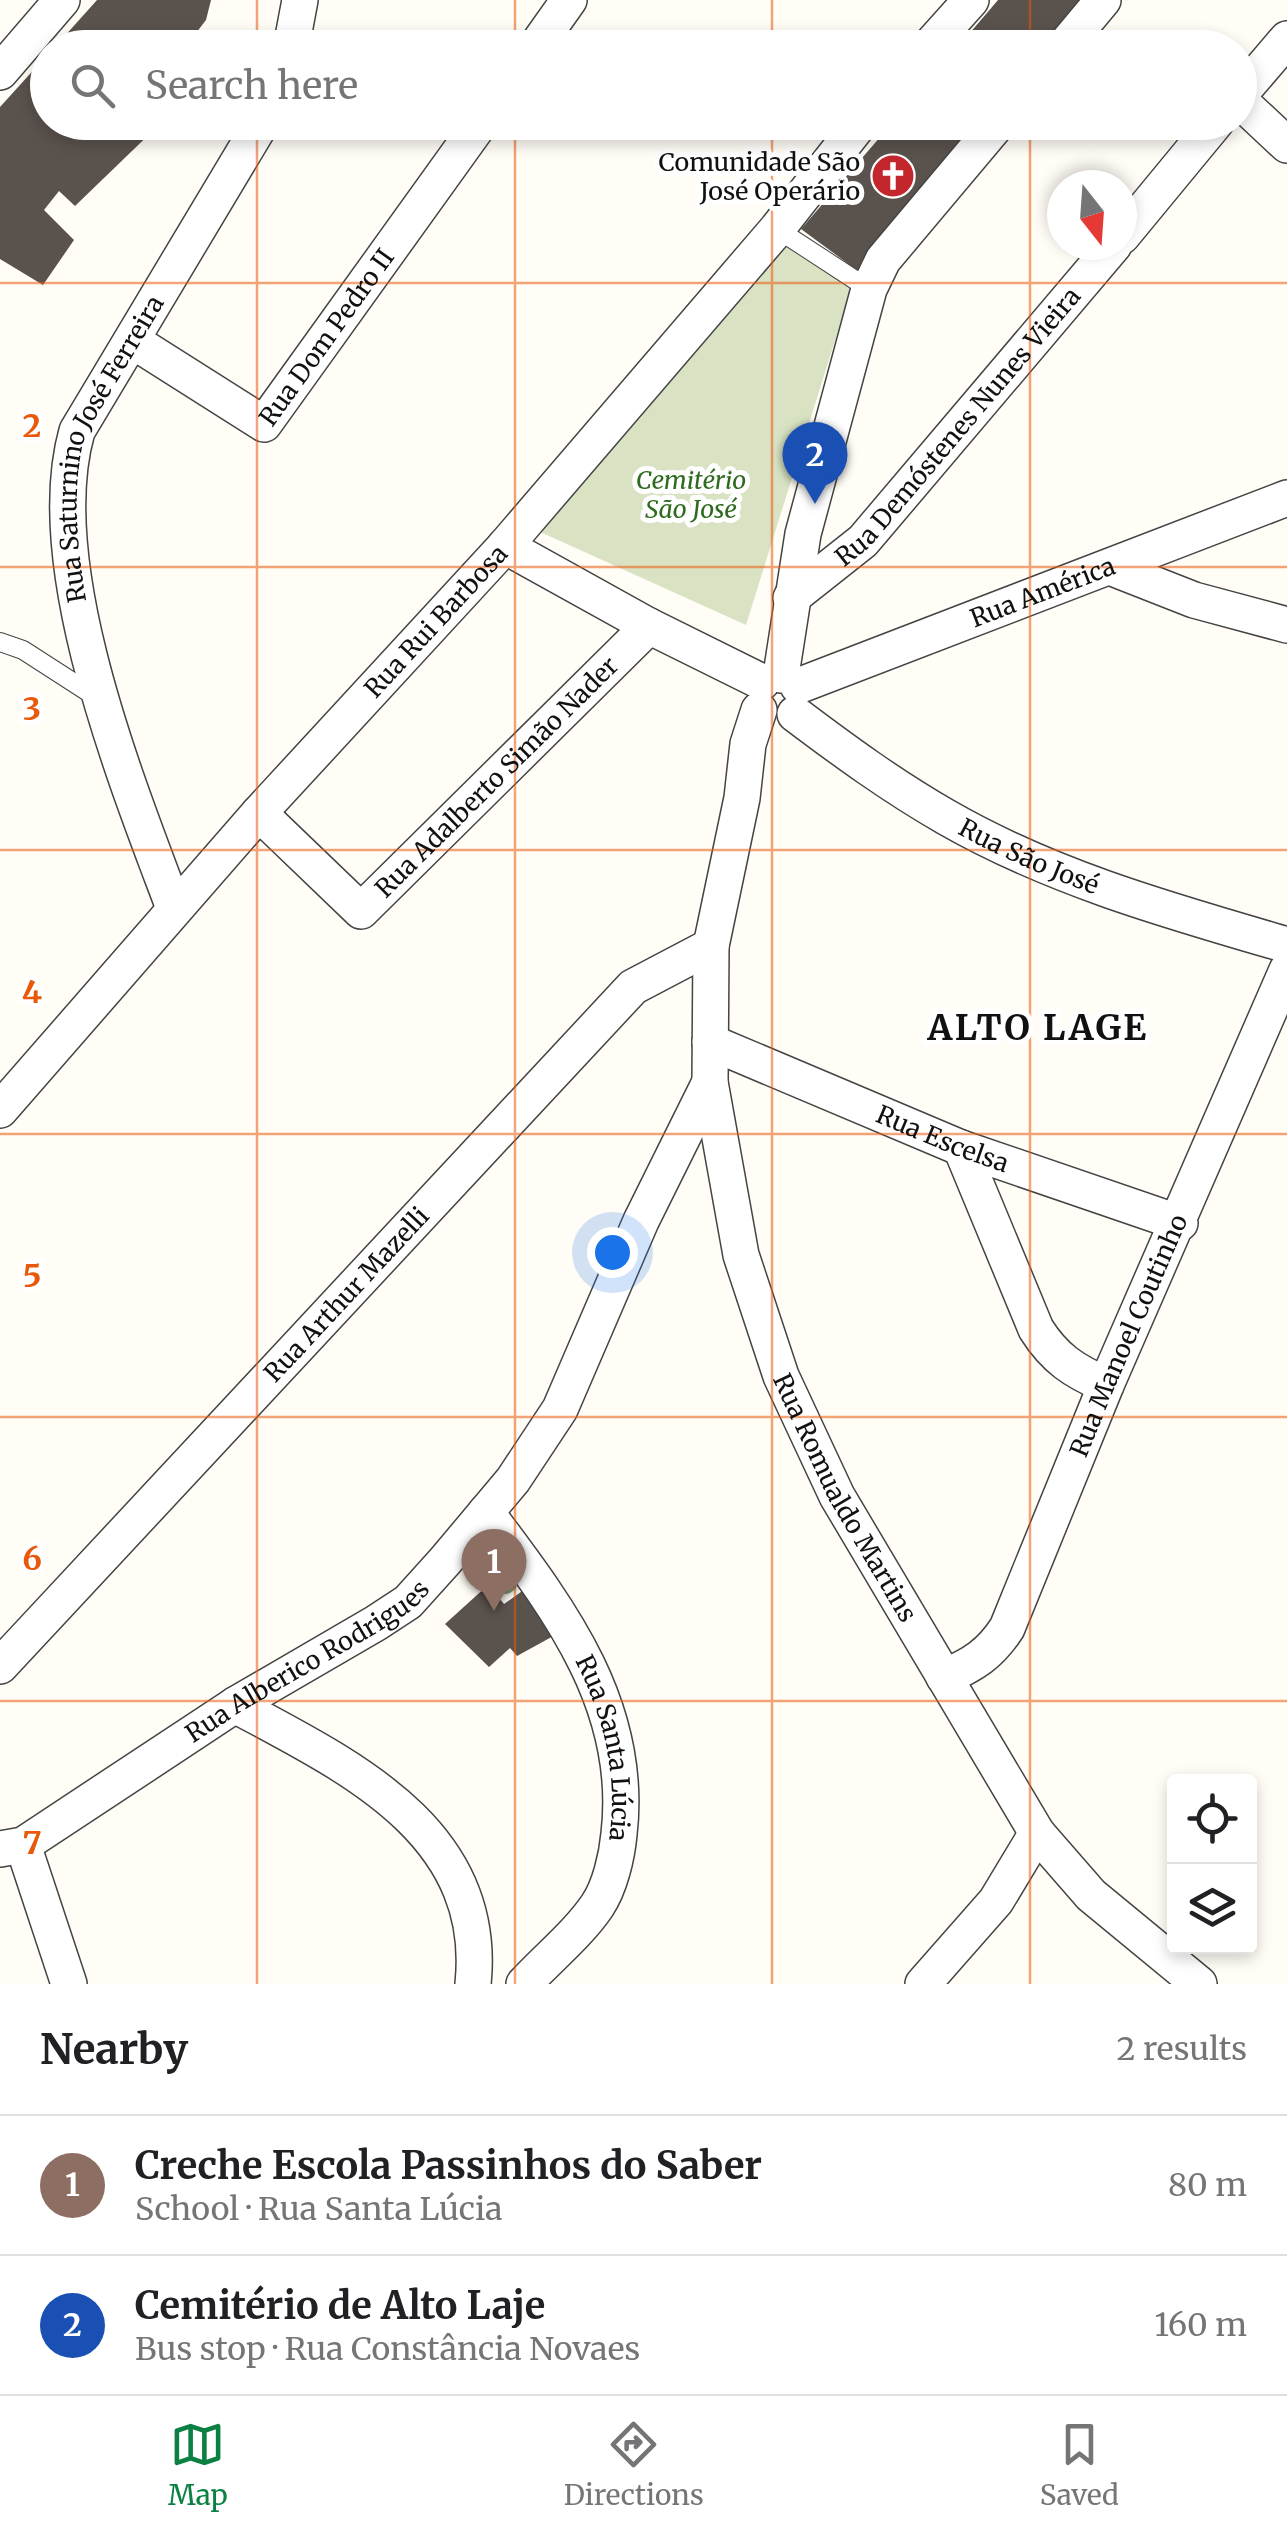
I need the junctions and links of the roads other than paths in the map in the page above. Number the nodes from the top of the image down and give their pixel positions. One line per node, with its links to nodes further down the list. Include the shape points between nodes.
1 (62, 0): 6 (street)
2 (300, 0): 7 (street)
3 (569, 0): 8 (street)
4 (971, 0): 9 (street)
5 (1103, 0): 10 (street)
6 (36, 30)
7 (294, 30)
8 (548, 30)
9 (944, 30)
10 (1077, 30)
11 (30, 37): 13 (street)
12 (1287, 39): 14 (street)
13 (0, 72)
14 (1257, 76)
15 (1257, 114): 21 (street)
16 (250, 140): 26 (street, Rua Saturnino José Ferreira)
17 (468, 140): 26 (street, Rua Dom Pedro II, via 264,424)
18 (847, 140): 23 (street, Rua Rui Barbosa)
19 (984, 140): 25 (street, via 882,260)
20 (1201, 140): 22 (street)
21 (1287, 145)
22 (1137, 218)
23 (777, 229): 25 (lane); 28 (street, Rua Rui Barbosa)
24 (1101, 260): 30 (street, Rua Demóstenes Nunes Vieira, via 864,541)
25 (870, 288): 30 (street)
26 (133, 340): 35 (street, Rua Saturnino José Ferreira, via 77,431 65,496 73,575)
27 (1287, 498): 29 (street, Rua América)
28 (505, 546): 32 (street, Rua São José); 36 (street, Rua Rui Barbosa)
29 (1110, 567): 31 (street, via 1194,600); 34 (street, Rua América)
30 (791, 598): 34 (street)
31 (1287, 625)
32 (649, 626): 34 (street, Rua São José); 36 (street, Rua Adalberto Simão Nader, via 361,910)
33 (0, 642): 35 (lane)
34 (780, 698): 38 (street, Rua São José, via 876,774 1042,864); 39 (street, Rua Romualdo Martins, via 742,798)
35 (103, 701): 37 (street, Rua Saturnino José Ferreira)
36 (259, 813): 37 (street, Rua Rui Barbosa)
37 (174, 908): 43 (street, Rua Rui Barbosa)
38 (1287, 944)
39 (711, 946): 41 (street, Rua Romualdo Martins); 48 (street, Rua Arthur Mazelli, via 633,987)
40 (1287, 970): 45 (street, Rua Manoel Coutinho)
41 (710, 1042): 42 (street, Rua Romualdo Martins); 44 (street, Rua Escelsa)
42 (710, 1082): 47 (street, Rua Alberico Rodrigues, via 640,1221 560,1409); 49 (street, Rua Romualdo Martins, via 741,1255 781,1376 836,1496)
43 (0, 1110)
44 (961, 1148): 45 (street, Rua Escelsa); 46 (street, via 1036,1330 1073,1371)
45 (1180, 1223): 46 (street, Rua Manoel Coutinho)
46 (1106, 1384): 49 (street, Rua Manoel Coutinho, via 1007,1628 974,1664)
47 (486, 1512): 50 (street, Rua Alberico Rodrigues, via 408,1602); 55 (street, Rua Santa Lúcia, via 587,1660 605,1697 621,1775 618,1843 600,1903)
48 (0, 1666)
49 (944, 1677): 51 (street, Rua Romualdo Martins)
50 (234, 1705): 52 (street, Rua Alberico Rodrigues); 54 (street, via 375,1789 434,1839 458,1880 475,1962)
51 (1037, 1832): 56 (street, via 996,1902); 57 (street, Rua Romualdo Martins, via 1091,1895)
52 (12, 1847): 53 (street)
53 (69, 1984)
54 (473, 1984)
55 (524, 1984)
56 (923, 1984)
57 (1199, 1984)

